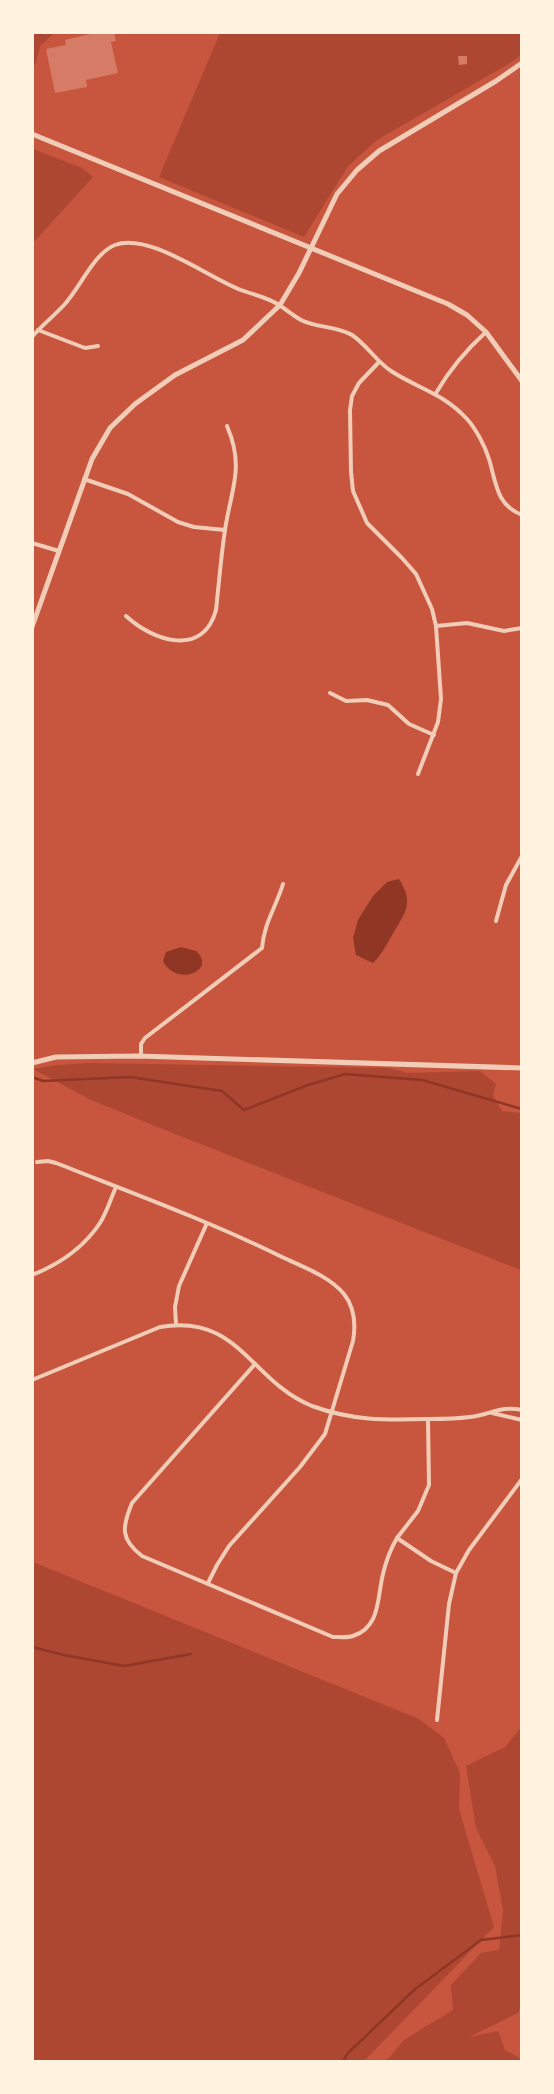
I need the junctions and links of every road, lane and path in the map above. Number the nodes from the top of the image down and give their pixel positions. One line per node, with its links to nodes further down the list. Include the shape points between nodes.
1 (522, 63): 3 (street, via 496,82 379,151 357,170 337,194)
2 (32, 134): 3 (street)
3 (311, 247): 4 (street); 6 (street, via 448,304)
4 (280, 305): 5 (street, via 234,287 155,248 116,244 104,251 77,290); 9 (street, via 301,320 351,335); 13 (street, via 243,340 175,375 135,404 110,428)
5 (38, 330): 7 (street); 8 (street, via 85,348)
6 (486, 332): 10 (street); 11 (street, via 450,369)
7 (32, 337)
8 (98, 346)
9 (379, 362): 11 (street); 20 (street, via 359,383 352,396 353,491 366,522 416,574)
10 (522, 381)
11 (436, 393): 14 (street, via 469,421 489,459 497,491 509,508)
12 (227, 426): 15 (street, via 237,466)
13 (84, 479): 15 (street, via 128,494 178,522); 17 (street)
14 (522, 515)
15 (225, 530): 18 (street, via 216,610 206,632 186,641 174,640 136,626)
16 (32, 542): 17 (street)
17 (59, 552): 19 (street)
18 (126, 616)
19 (32, 626)
20 (436, 626): 21 (street, via 467,624 504,631); 23 (street, via 441,700)
21 (522, 628)
22 (330, 693): 23 (street, via 346,701 367,700 388,705 409,724)
23 (434, 735): 24 (street)
24 (418, 774)
25 (522, 856): 27 (street, via 506,886)
26 (283, 884): 28 (street, via 277,904 267,920 262,948 145,1038 141,1044)
27 (496, 921)
28 (141, 1056): 29 (street, via 56,1057); 30 (street)
29 (32, 1063)
30 (522, 1068)
31 (37, 1162): 32 (street, via 56,1163)
32 (116, 1187): 33 (street); 34 (street, via 100,1222 82,1244 69,1256)
33 (207, 1223): 35 (street, via 179,1286); 39 (street, via 318,1274 344,1293 355,1326)
34 (32, 1274)
35 (176, 1324): 36 (street, via 213,1331 226,1338); 37 (street, via 160,1327)
36 (255, 1364): 39 (street, via 291,1395); 46 (street, via 132,1504 124,1526 125,1537 142,1556)
37 (32, 1380)
38 (522, 1410): 40 (street, via 504,1408)
39 (332, 1412): 41 (street, via 368,1420); 46 (street, via 325,1434 316,1448 229,1546)
40 (492, 1413): 41 (street, via 455,1419); 42 (street)
41 (428, 1419): 44 (street, via 429,1485 418,1511)
42 (522, 1420)
43 (522, 1479): 45 (street, via 469,1550)
44 (397, 1538): 45 (street); 46 (street, via 389,1552 375,1615 368,1628 352,1637 333,1636)
45 (456, 1573): 47 (street, via 449,1604)
46 (208, 1583)
47 (437, 1720)

